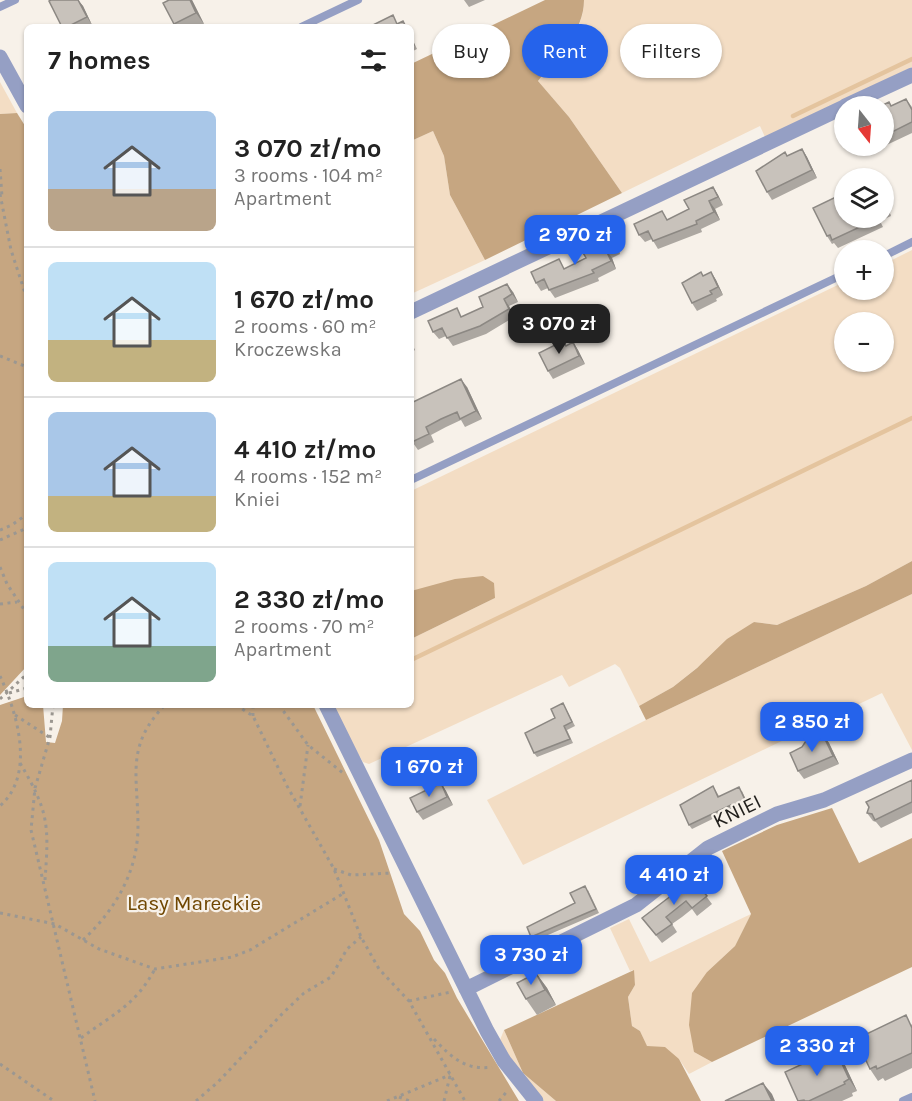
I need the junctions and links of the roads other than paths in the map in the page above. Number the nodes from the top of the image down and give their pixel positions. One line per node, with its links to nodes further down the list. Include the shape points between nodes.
1 (15, 0): 3 (lane)
2 (358, 0): 4 (lane)
3 (0, 7)
4 (307, 24)
5 (0, 57): 8 (street)
6 (912, 75): 7 (street)
7 (868, 96)
8 (24, 101)
9 (834, 112): 13 (street)
10 (912, 242): 11 (lane)
11 (894, 251)
12 (834, 279): 14 (lane)
13 (414, 311)
14 (414, 479)
15 (327, 708): 17 (street)
16 (912, 760): 17 (street, KNIEI, via 824,800 777,814 708,848 636,905)
17 (466, 989): 19 (street, via 504,1061)
18 (912, 1097): 20 (lane)
19 (536, 1101)
20 (903, 1101)

